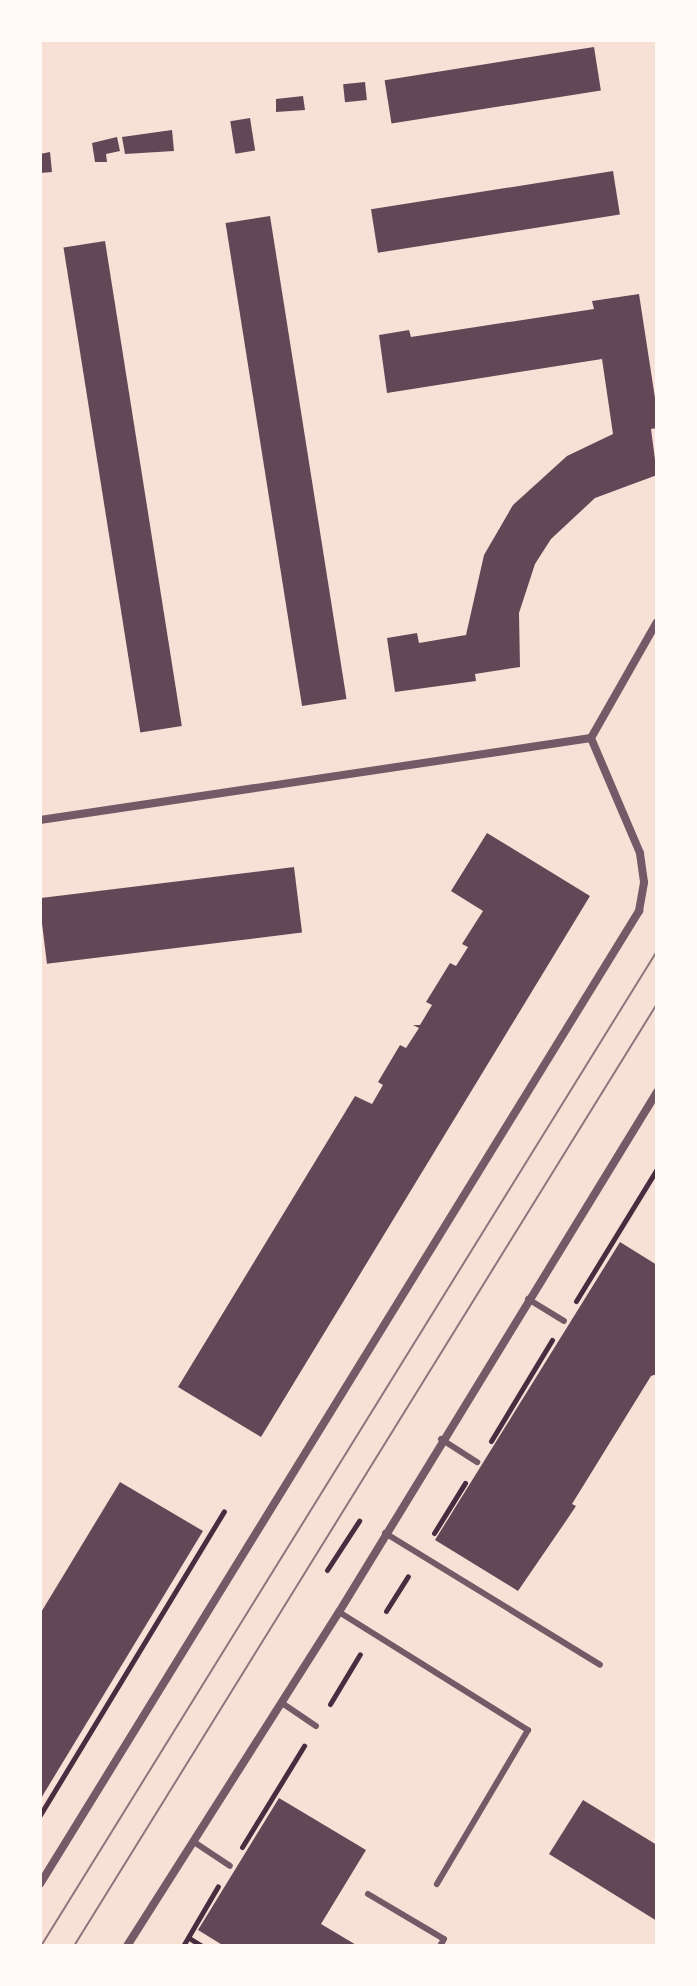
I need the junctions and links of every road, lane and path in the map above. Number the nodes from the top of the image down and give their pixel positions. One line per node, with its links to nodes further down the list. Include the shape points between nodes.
1 (657, 622): 2 (street)
2 (591, 738): 3 (street); 18 (street, via 640,853 643,897 635,920)
3 (40, 820)
4 (657, 1092): 5 (street)
5 (528, 1299): 6 (lane); 7 (street)
6 (564, 1321)
7 (441, 1439): 8 (lane); 10 (street)
8 (477, 1462)
9 (224, 1511): 15 (path)
10 (383, 1532): 11 (street); 12 (lane)
11 (339, 1612): 13 (street); 19 (lane, via 528,1730)
12 (600, 1665)
13 (282, 1703): 14 (lane); 16 (street)
14 (316, 1726)
15 (40, 1815)
16 (194, 1842): 17 (lane); 22 (street)
17 (230, 1866)
18 (40, 1884)
19 (437, 1884)
20 (368, 1894): 24 (lane, via 444,1939)
21 (188, 1938): 23 (path)
22 (127, 1946)
23 (202, 1946)
24 (440, 1946)

